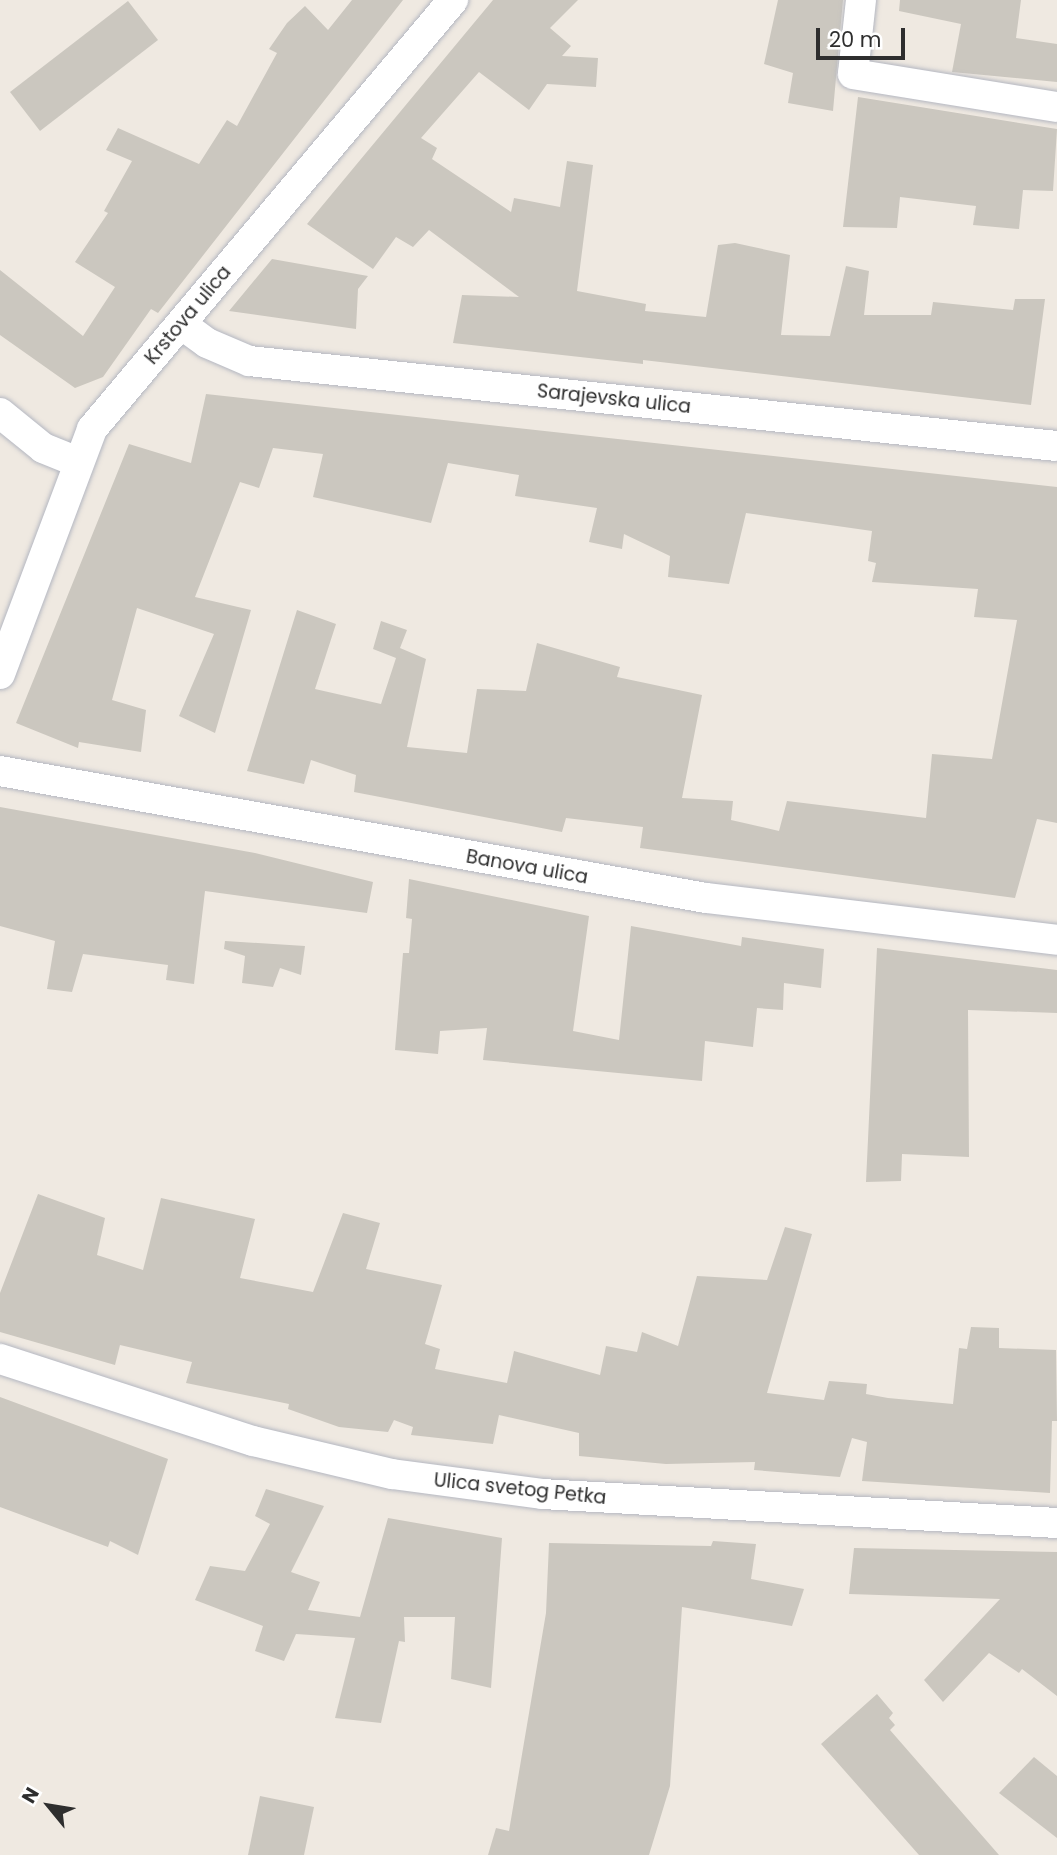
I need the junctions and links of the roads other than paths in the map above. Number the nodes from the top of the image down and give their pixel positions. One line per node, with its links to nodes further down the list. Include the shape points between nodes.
1 (453, 0): 4 (street, Krstova ulica)
2 (860, 0): 3 (street, via 853,74)
3 (1057, 107)
4 (181, 324): 6 (street, Sarajevska ulica, via 207,343 249,361); 7 (street, Krstova ulica, via 111,402 92,429)
5 (0, 413): 7 (street, via 43,448)
6 (1057, 446)
7 (78, 462): 8 (street, Krstova ulica)
8 (0, 674)
9 (0, 771): 10 (street, Banova ulica, via 706,898)
10 (1057, 940)
11 (0, 1359): 12 (street, Ulica svetog Petka, via 253,1441 392,1474 542,1494)
12 (1057, 1523)

